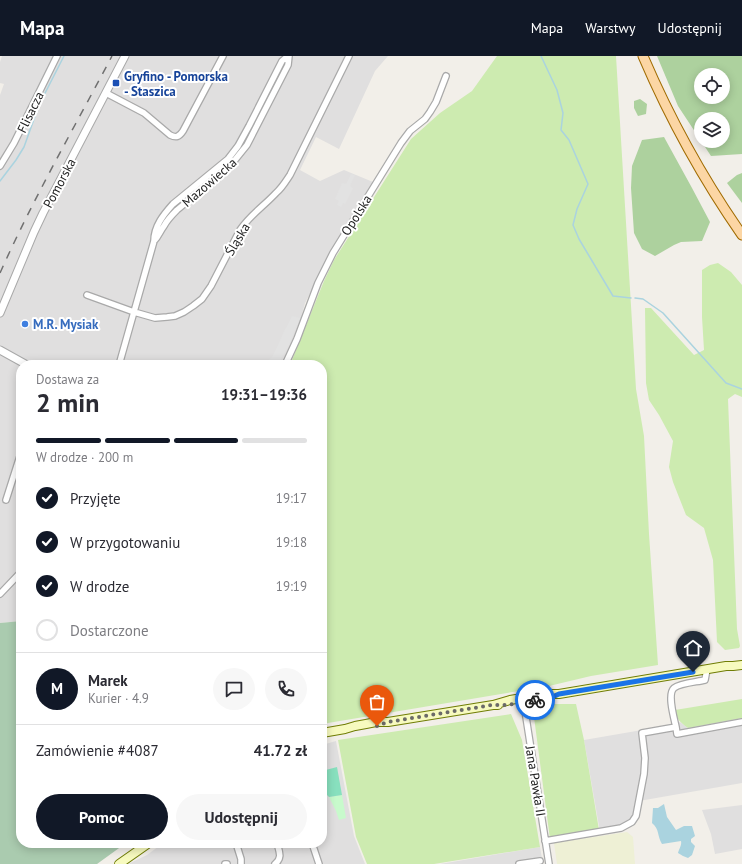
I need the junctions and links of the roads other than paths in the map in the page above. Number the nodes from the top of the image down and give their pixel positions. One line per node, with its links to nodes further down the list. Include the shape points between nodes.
1 (57, 56): 9 (street, Flisacza)
2 (125, 56): 8 (street, Pomorska)
3 (223, 56): 8 (street, via 181,135 177,137 170,135 144,113)
4 (289, 56): 12 (street, Mazowiecka, via 288,65 240,155 170,217 154,240)
5 (349, 56): 12 (street, Śląska, via 290,175 275,194 246,221 202,299 175,316 155,318)
6 (643, 56): 10 (main road, via 696,164)
7 (446, 76): 17 (street, Opolska, via 430,112 401,143 333,253 318,283)
8 (106, 93): 13 (street, Pomorska, via 43,213)
9 (0, 166)
10 (742, 235)
11 (87, 295): 12 (street, Śląska)
12 (134, 312): 16 (street, Mazowiecka)
13 (0, 313)
14 (0, 350): 15 (street)
15 (18, 360)
16 (120, 360)
17 (287, 360)
18 (16, 469): 19 (street)
19 (6, 500)
20 (16, 577): 21 (street)
21 (0, 594)
22 (742, 661): 24 (main road)
23 (742, 665): 24 (main road)
24 (726, 666): 25 (main road)
25 (707, 669): 26 (main road, via 546,694); 28 (street, via 705,680 675,687 671,692)
26 (523, 700): 29 (main road, via 504,701 356,730); 30 (street, Jana Pawła II)
27 (742, 722): 28 (street, via 677,734)
28 (676, 727): 30 (street, via 642,733 644,774 636,816 632,822 620,828)
29 (327, 732)
30 (545, 841): 41 (street, Jana Pawła II)
31 (142, 848): 36 (main road)
32 (238, 848): 37 (street)
33 (278, 848): 38 (street, via 280,860)
34 (314, 848): 39 (street)
35 (540, 861): 40 (street)
36 (120, 864)
37 (242, 864)
38 (275, 864)
39 (319, 864)
40 (519, 864)
41 (549, 864)

